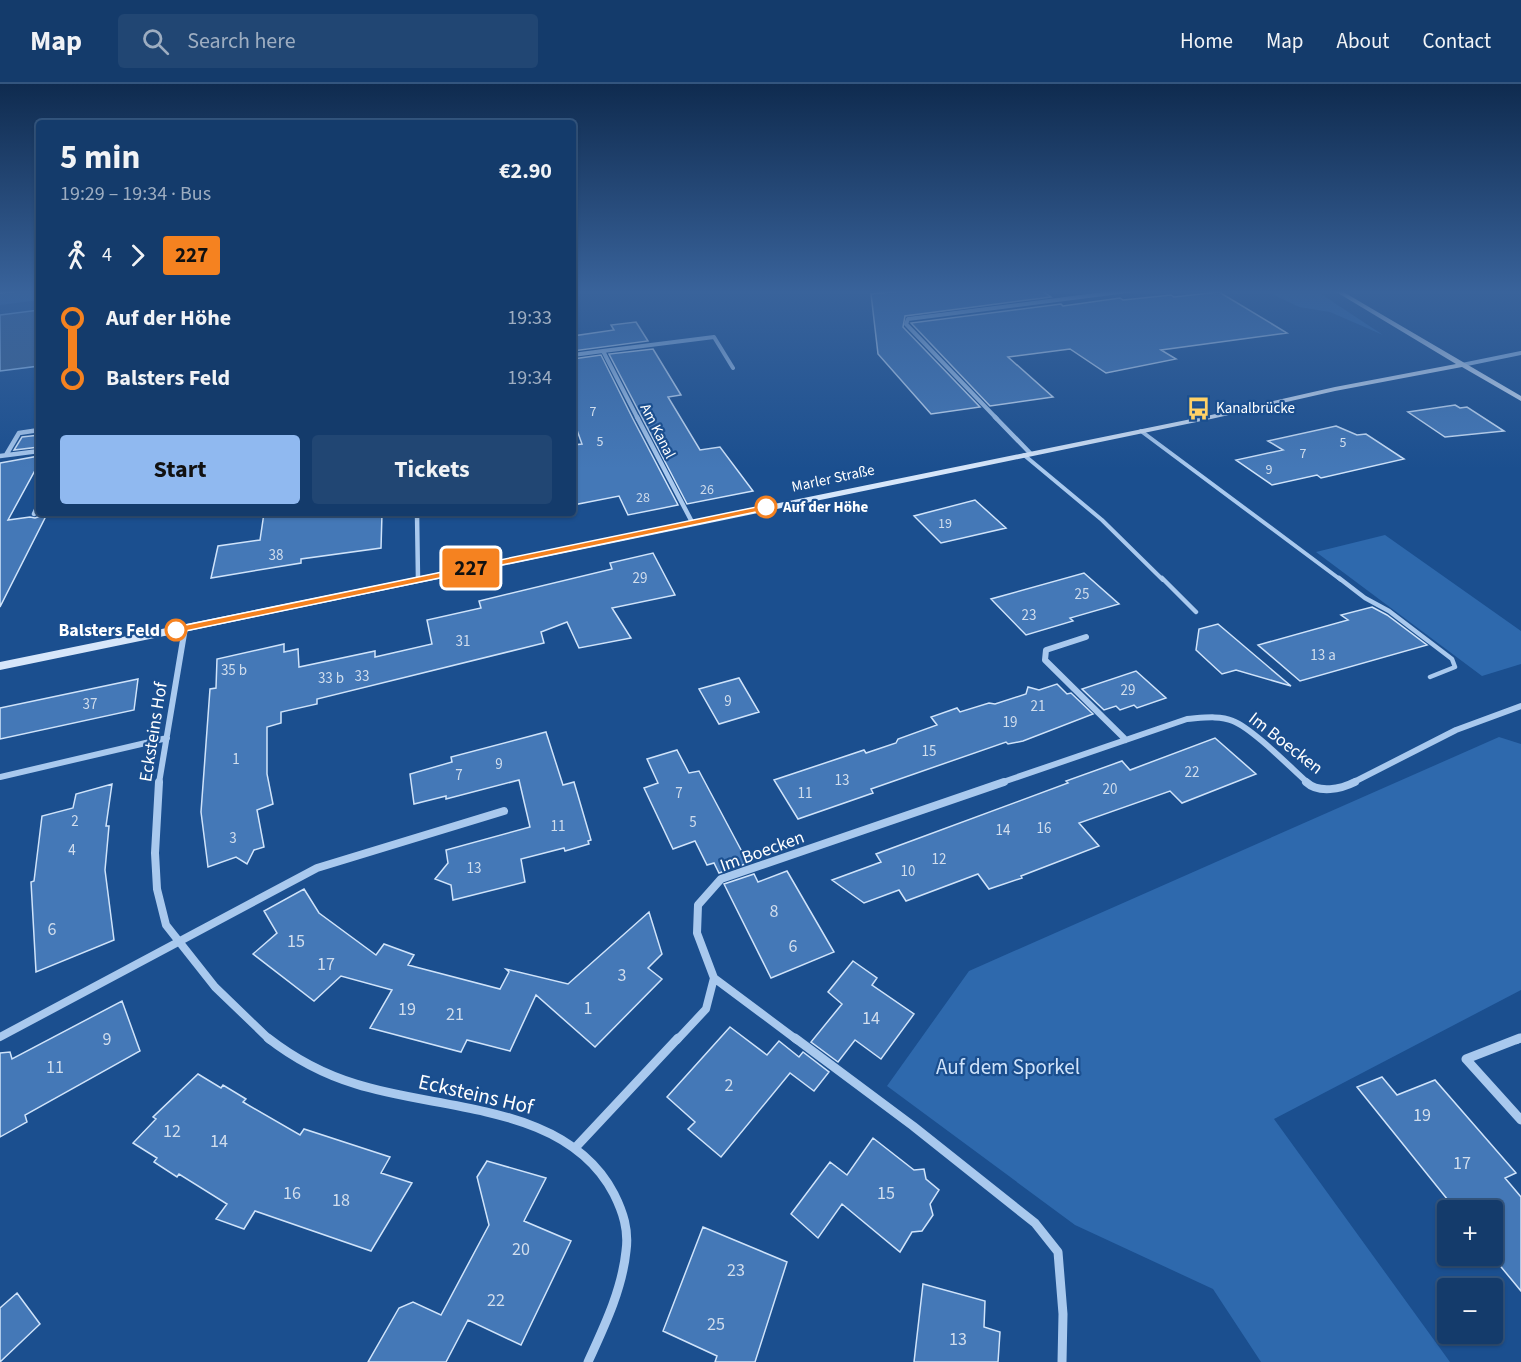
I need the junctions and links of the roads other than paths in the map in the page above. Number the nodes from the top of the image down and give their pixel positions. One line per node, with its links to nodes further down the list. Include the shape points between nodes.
1 (614, 350): 5 (street)
2 (722, 350): 9 (street)
3 (930, 350): 14 (street)
4 (1436, 350): 8 (main road)
5 (603, 351): 7 (street); 19 (street, Am Kanal)
6 (1521, 353): 8 (street)
7 (576, 355)
8 (1462, 365): 10 (main road); 12 (main road, Marler Straße)
9 (734, 368)
10 (1521, 399)
11 (36, 430): 15 (street, via 19,433)
12 (1142, 431): 14 (main road, Marler Straße); 25 (lane, via 1452,659 1455,667)
13 (36, 451): 15 (street)
14 (1027, 454): 19 (main road, Marler Straße); 21 (lane, via 1102,520)
15 (3, 456)
16 (36, 510): 17 (street)
17 (34, 514)
18 (417, 516): 20 (street)
19 (692, 522): 20 (main road, Marler Straße)
20 (418, 579): 22 (main road, Marler Straße)
21 (1196, 612)
22 (185, 628): 24 (main road, Marler Straße); 27 (street, Ecksteins Hof)
23 (1086, 637): 28 (street, via 1046,650 1045,660)
24 (0, 666)
25 (1430, 677)
26 (1521, 706): 28 (street, Im Boecken, via 1456,730 1341,789 1312,787 1234,721 1212,717 1187,720)
27 (167, 738): 29 (street); 31 (street, Ecksteins Hof, via 156,806 157,890 166,927)
28 (1126, 740): 32 (street, Im Boecken, via 721,879 698,905 697,933)
29 (0, 777)
30 (504, 812): 31 (street, via 317,868)
31 (181, 942): 33 (street); 36 (street, Ecksteins Hof, via 239,1013 282,1051 323,1073 378,1091 544,1129)
32 (714, 978): 36 (street, via 706,1009); 38 (street, via 930,1138 1035,1223 1058,1252)
33 (0, 1036)
34 (1521, 1038): 35 (street, via 1466,1059)
35 (1521, 1120)
36 (575, 1148): 37 (street, Ecksteins Hof, via 600,1170 617,1200 628,1234 625,1264)
37 (588, 1362)
38 (1062, 1362)

